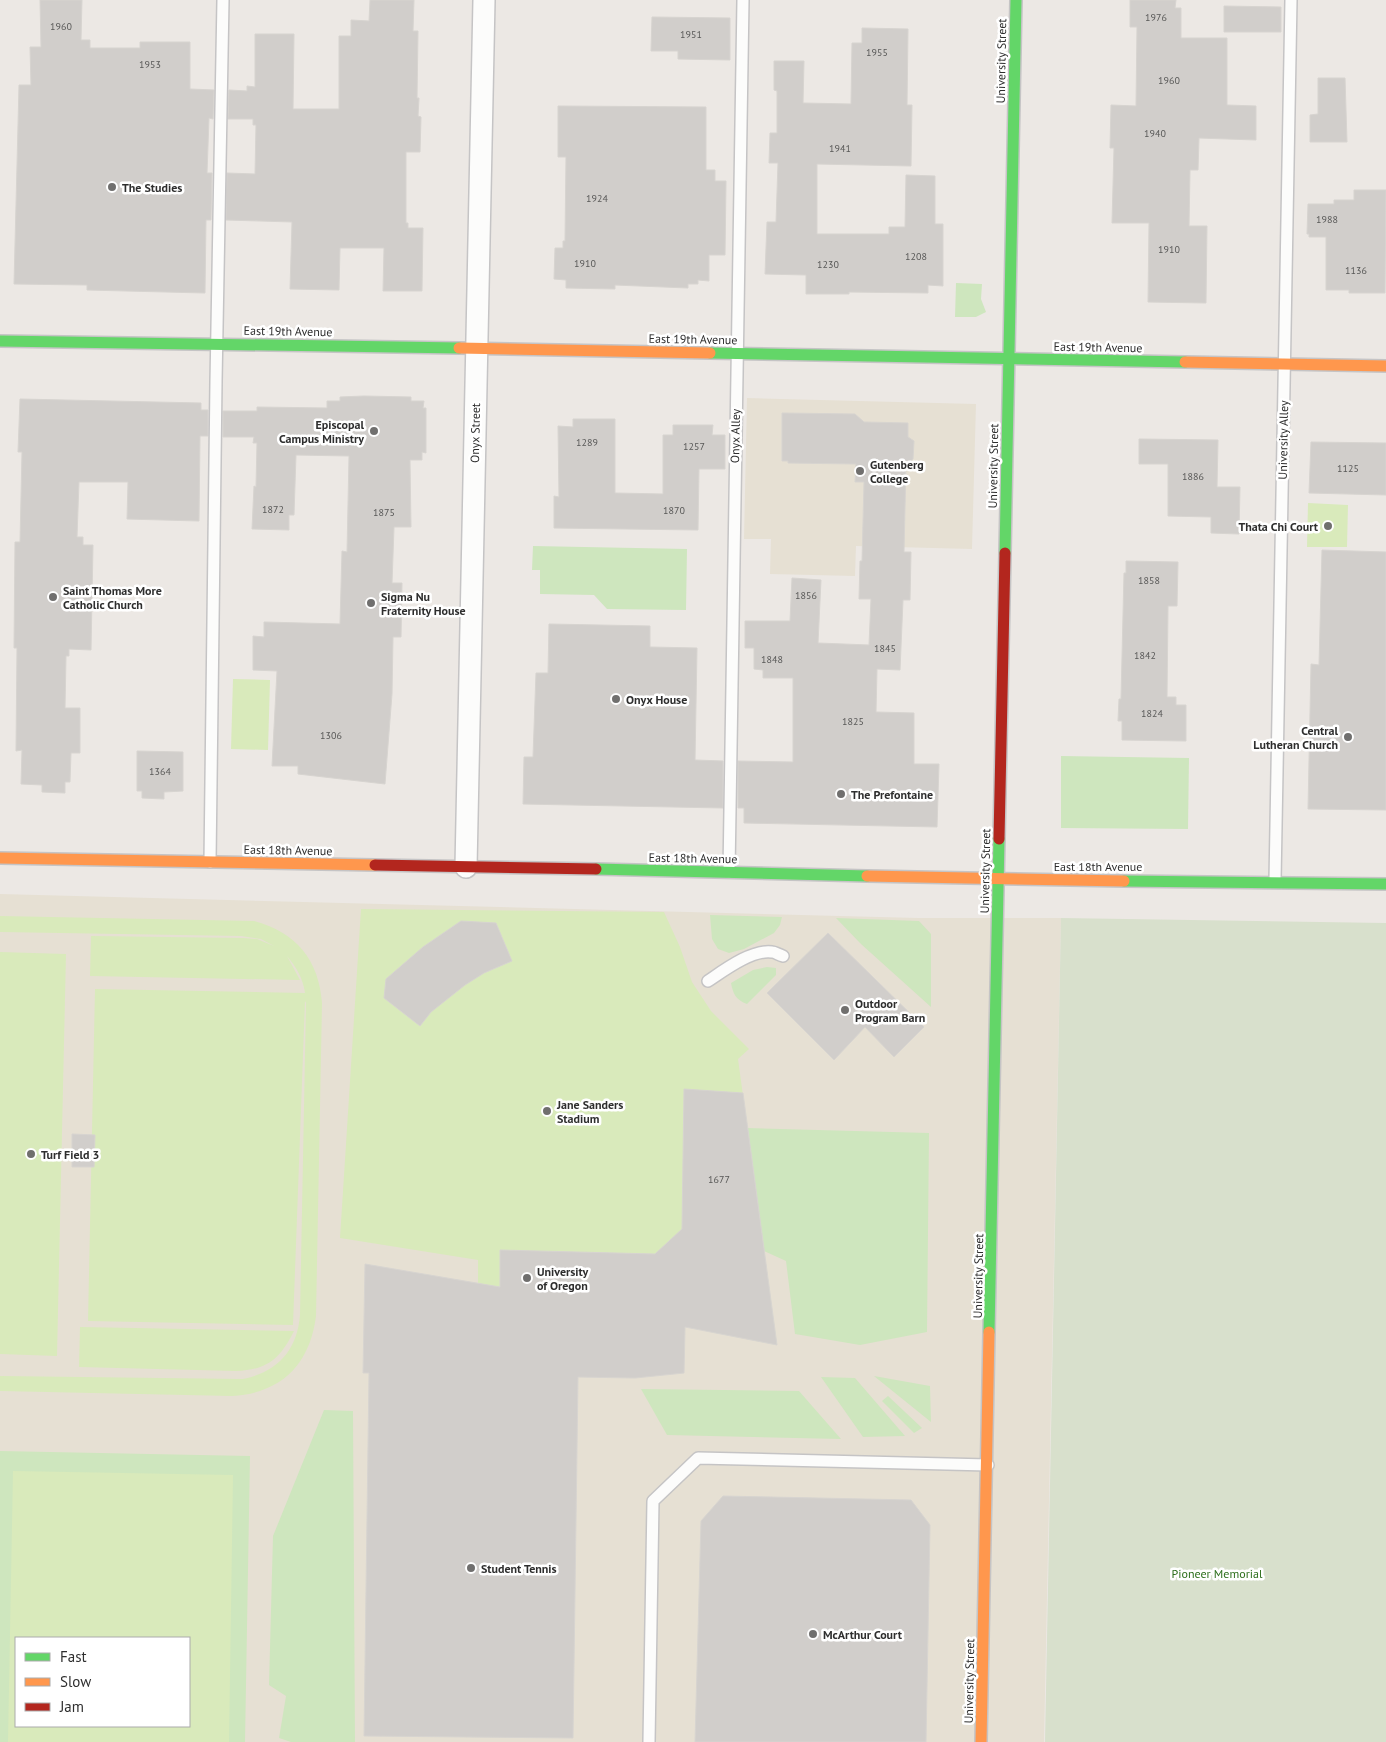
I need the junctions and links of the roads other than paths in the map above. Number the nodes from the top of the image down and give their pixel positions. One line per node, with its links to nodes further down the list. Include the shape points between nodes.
1 (223, 0): 7 (lane)
2 (484, 0): 8 (street, Onyx Street)
3 (743, 0): 9 (lane, Onyx Alley)
4 (1016, 0): 10 (street, University Street)
5 (1291, 0): 11 (lane, University Alley)
6 (0, 341): 7 (street, East 19th Avenue)
7 (217, 343): 8 (street, East 19th Avenue); 14 (lane)
8 (477, 348): 9 (street, East 19th Avenue); 15 (street, Onyx Street)
9 (736, 353): 10 (street, East 19th Avenue); 16 (lane, Onyx Alley)
10 (1009, 359): 11 (street, East 19th Avenue); 17 (street, University Street)
11 (1285, 364): 12 (street, East 19th Avenue); 18 (lane, University Alley)
12 (1386, 366)
13 (0, 858): 14 (street, East 18th Avenue)
14 (210, 862): 15 (street, East 18th Avenue)
15 (466, 867): 16 (street, East 18th Avenue)
16 (729, 872): 17 (street, East 18th Avenue)
17 (999, 879): 18 (street, East 18th Avenue); 22 (street, University Street)
18 (1275, 881): 19 (street, East 18th Avenue)
19 (1386, 884)
20 (783, 956): 21 (lane, via 771,952 756,954)
21 (708, 981)
22 (988, 1465): 23 (lane, via 698,1458 653,1501); 24 (street, University Street)
23 (649, 1742)
24 (981, 1742)

